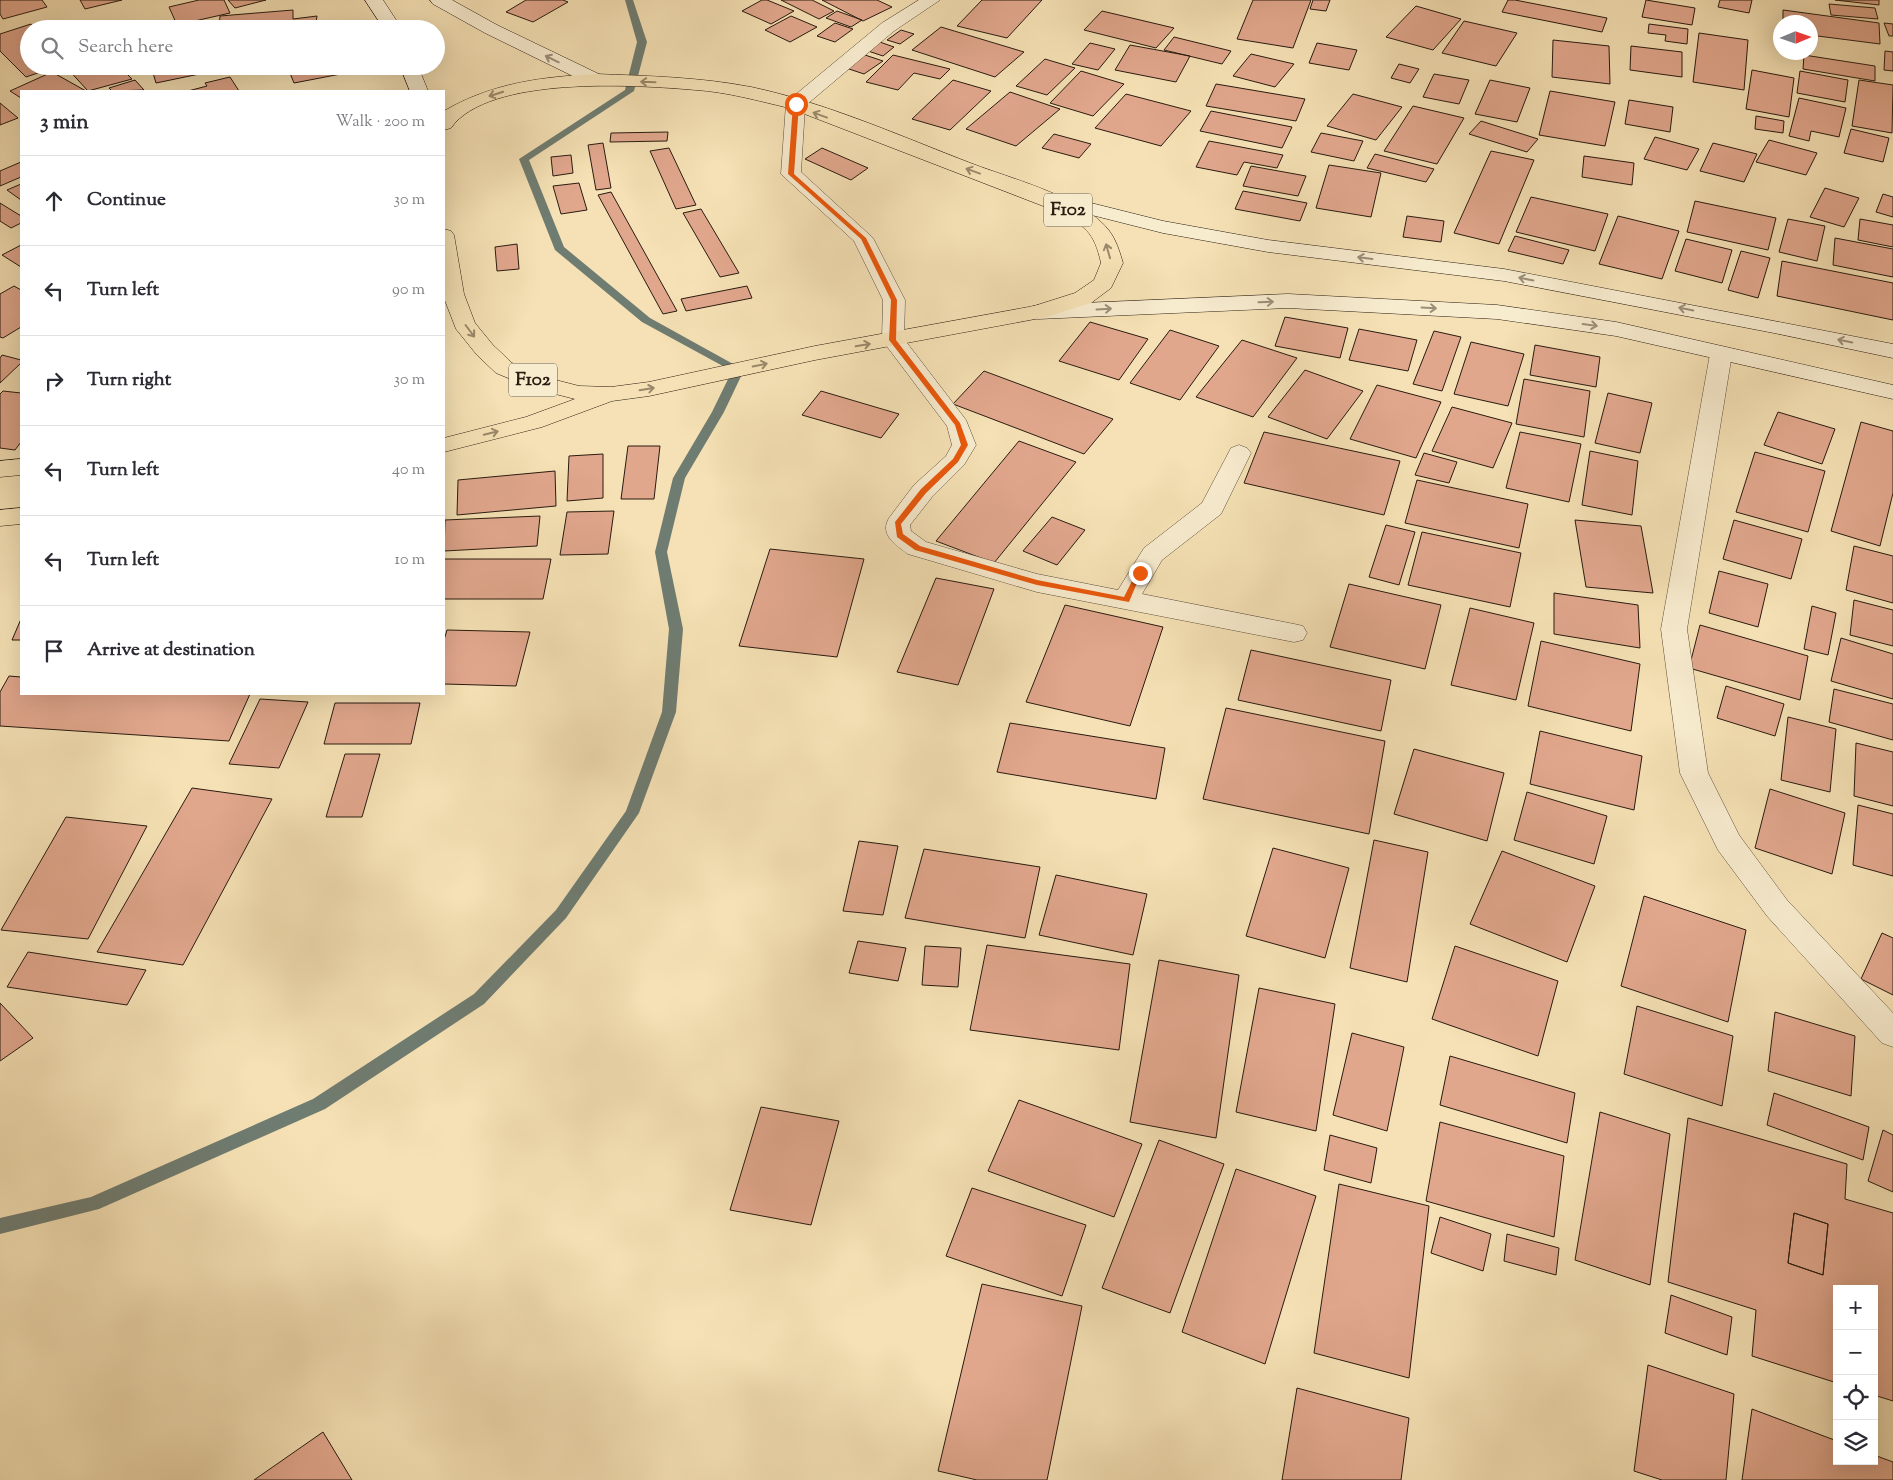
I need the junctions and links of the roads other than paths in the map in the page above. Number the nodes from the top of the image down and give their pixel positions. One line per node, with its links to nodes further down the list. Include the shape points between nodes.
1 (374, 0): 4 (street)
2 (439, 0): 6 (street, one-way to 2)
3 (931, 0): 8 (street, via 888,27)
4 (387, 20)
5 (413, 75): 7 (street)
6 (596, 80): 8 (highway, F102, one-way to 6, via 697,84); 9 (highway, F102, one-way to 9, via 552,82 509,90 476,100 450,115)
7 (419, 90)
8 (796, 104): 10 (highway, F102, one-way to 8); 15 (street, via 790,174 863,238 894,300)
9 (445, 122)
10 (1034, 194): 13 (highway, F102, one-way to 10, via 1083,298 1103,283 1112,263 1105,240 1087,220); 16 (street, F102, one-way to 10, via 1504,275 1268,246 1163,227)
11 (445, 242): 12 (highway, F102)
12 (453, 294): 14 (highway, F102); 19 (highway, F102, one-way to 19, via 464,324 484,350 504,368 540,383 578,393)
13 (1038, 312): 15 (highway, F102); 17 (street, F102, one-way to 17, via 1288,301 1497,312 1616,329)
14 (445, 320)
15 (893, 340): 19 (highway, F102, one-way to 15); 26 (street, via 958,425 964,445 956,460 923,491 898,524 899,535 917,548 1018,577)
16 (1893, 351)
17 (1721, 354): 18 (street, F102); 28 (street, via 1674,630 1694,773 1728,842 1777,908)
18 (1893, 392)
19 (611, 394): 20 (highway, F102, one-way to 19, via 534,422)
20 (445, 445)
21 (1240, 453): 26 (street, via 1212,508 1153,554)
22 (20, 467): 23 (highway)
23 (0, 469)
24 (20, 516): 25 (highway)
25 (0, 518)
26 (1126, 600): 27 (street)
27 (1294, 633)
28 (1893, 1034)

